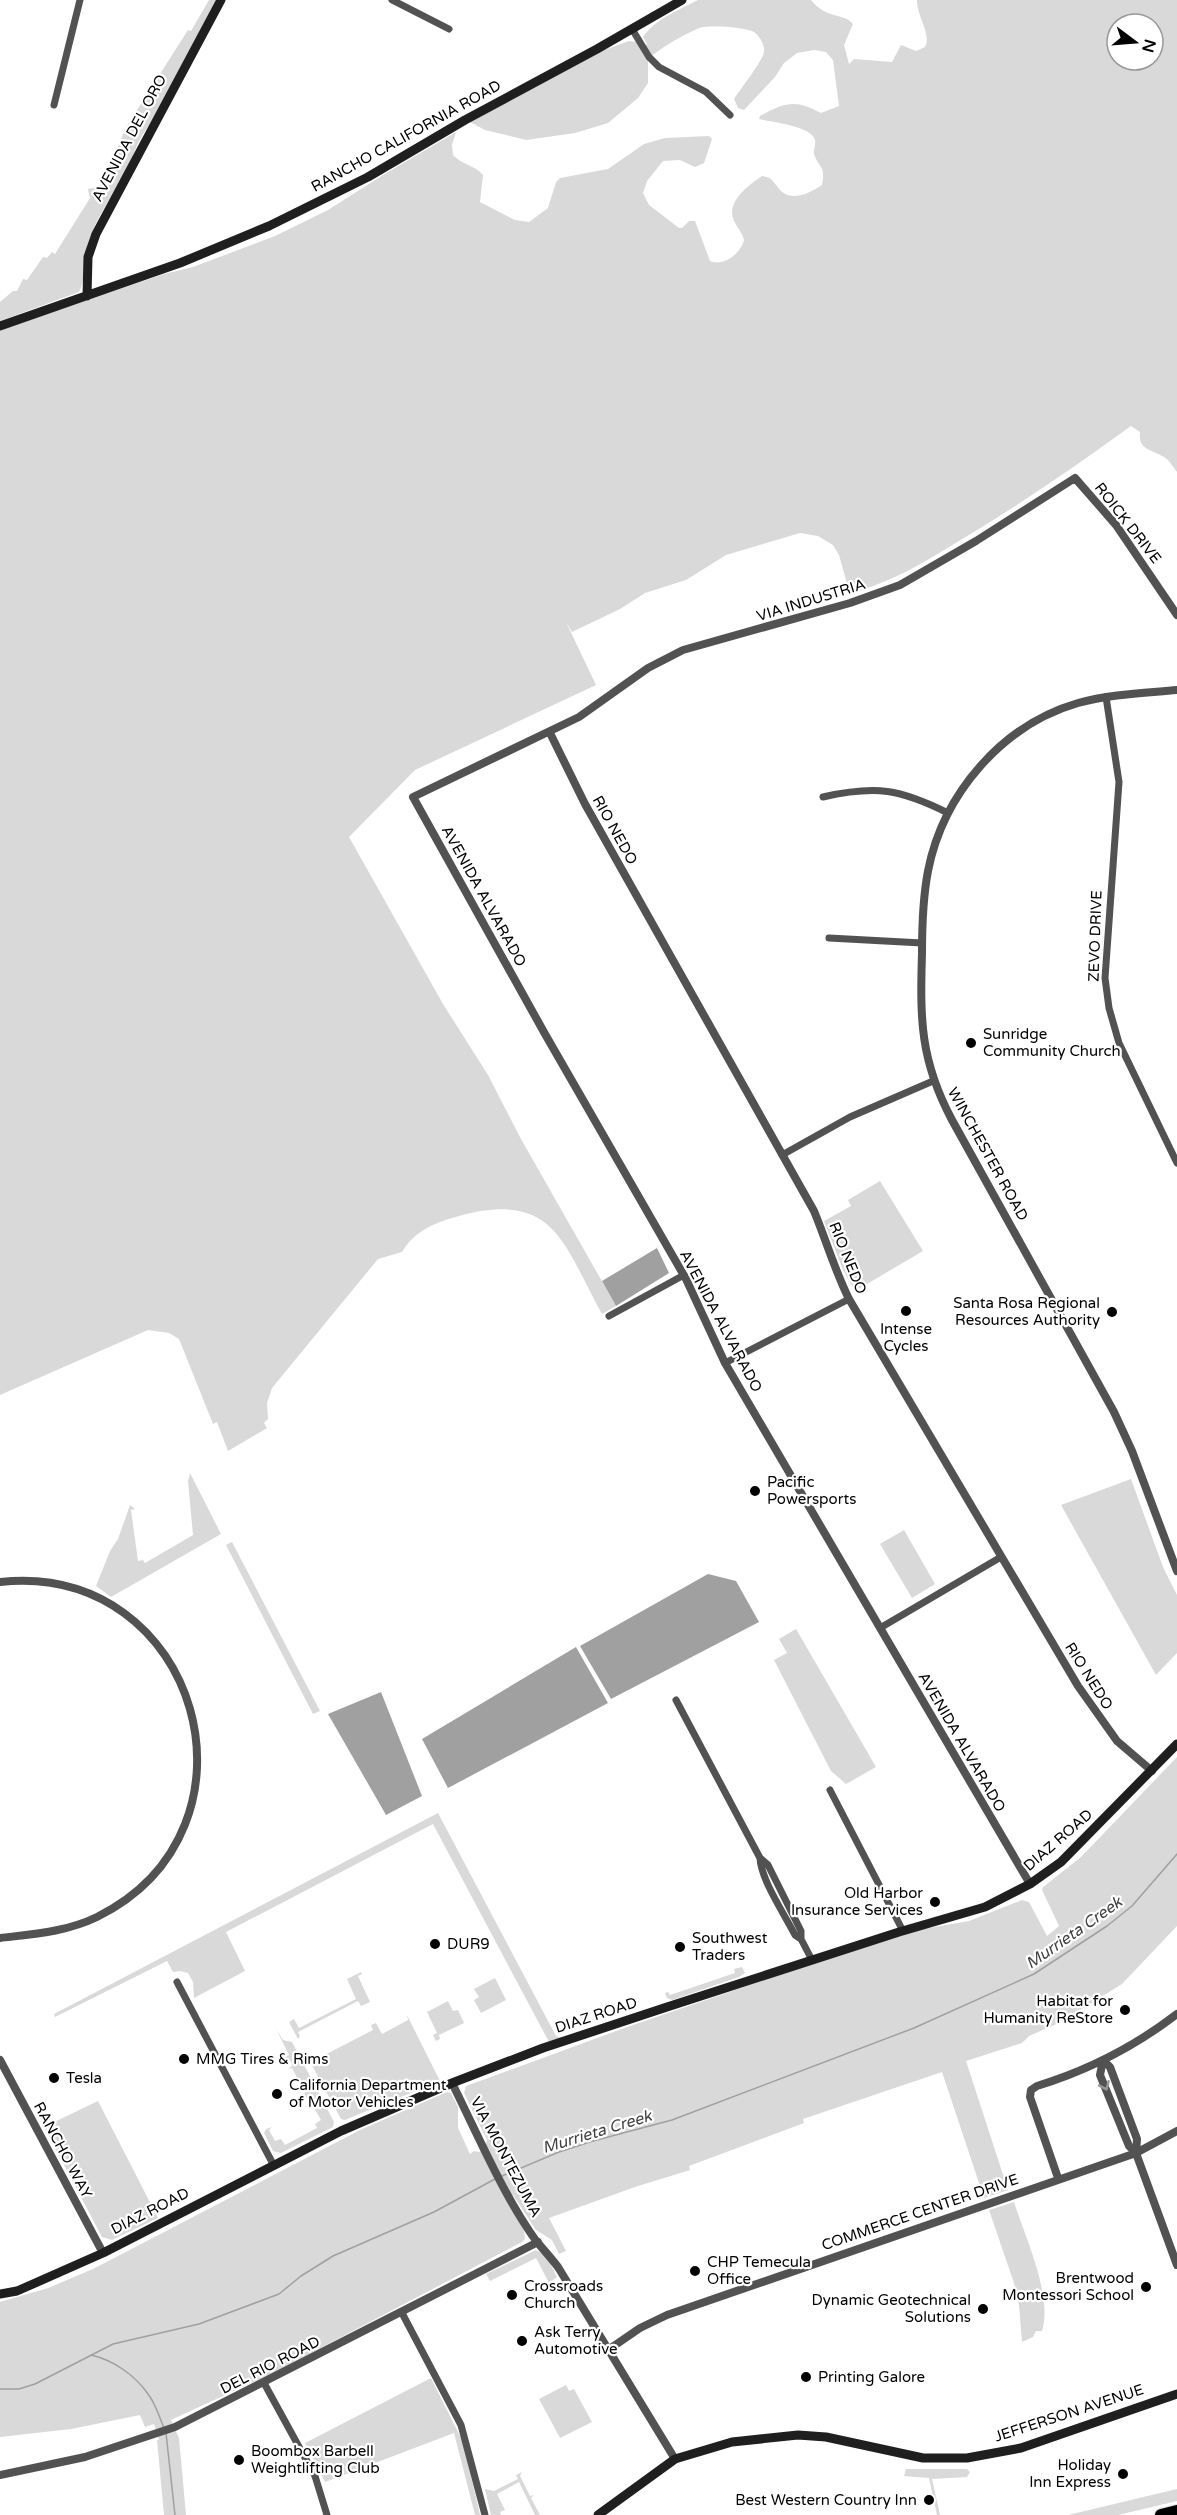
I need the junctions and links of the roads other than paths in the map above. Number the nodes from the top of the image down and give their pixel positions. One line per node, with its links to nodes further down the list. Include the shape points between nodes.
1 (80, 0): 7 (street)
2 (221, 0): 9 (main road, AVENIDA DEL ORO, via 96,234 88,257)
3 (392, 0): 5 (street)
4 (682, 0): 6 (main road, RANCHO CALIFORNIA ROAD)
5 (449, 29)
6 (632, 29): 8 (street, via 659,68 706,92); 9 (main road, RANCHO CALIFORNIA ROAD, via 334,195 230,243)
7 (54, 105)
8 (730, 115)
9 (87, 296): 10 (main road, RANCHO CALIFORNIA ROAD)
10 (0, 326)
11 (1075, 478): 12 (street, ROICK DRIVE, via 1116,525); 15 (street, VIA INDUSTRIA, via 900,585 683,650 648,668)
12 (1177, 615)
13 (1177, 690): 14 (street, WINCHESTER ROAD)
14 (1106, 697): 18 (street, WINCHESTER ROAD, via 1064,708 1016,735 979,768); 23 (street, ZEVO DRIVE, via 1119,782 1106,968 1108,1005 1119,1043)
15 (550, 733): 17 (street, VIA INDUSTRIA); 22 (street, RIO NEDO, via 585,804)
16 (823, 796): 18 (street, via 873,789 898,792)
17 (413, 797): 24 (street, AVENIDA ALVARADO)
18 (948, 813): 20 (street, WINCHESTER ROAD, via 928,872)
19 (829, 938): 20 (street)
20 (922, 943): 21 (street, WINCHESTER ROAD, via 922,1036)
21 (933, 1081): 22 (street, via 849,1117); 29 (street, WINCHESTER ROAD, via 1114,1412)
22 (783, 1155): 25 (street, RIO NEDO, via 814,1211)
23 (1177, 1163)
24 (684, 1275): 26 (street); 27 (street, AVENIDA ALVARADO)
25 (849, 1299): 27 (street); 28 (street, RIO NEDO)
26 (609, 1316)
27 (725, 1363): 31 (street, AVENIDA ALVARADO)
28 (1002, 1557): 31 (street); 34 (street, RIO NEDO, via 1095,1713 1117,1741)
29 (1177, 1571)
30 (0, 1582): 38 (street, via 21,1580 90,1594 143,1629 181,1682 190,1705 198,1759 194,1794 183,1828 144,1885 97,1917 61,1931)
31 (880, 1628): 36 (street, AVENIDA ALVARADO)
32 (676, 1700): 39 (street, via 760,1858 768,1865)
33 (1177, 1744): 34 (main road, DIAZ ROAD)
34 (1152, 1771): 36 (main road, DIAZ ROAD, via 1061,1862)
35 (830, 1790): 37 (street)
36 (1030, 1884): 37 (main road, DIAZ ROAD, via 985,1907)
37 (903, 1931): 39 (main road, DIAZ ROAD)
38 (0, 1938)
39 (812, 1960): 44 (main road, DIAZ ROAD)
40 (177, 1982): 47 (street)
41 (1177, 2014): 43 (street, via 1132,2046)
42 (0, 2060): 50 (street, RANCHO WAY)
43 (1103, 2060): 46 (street, via 1100,2075); 48 (street, via 1031,2090 1030,2097)
44 (452, 2082): 47 (main road, DIAZ ROAD); 49 (street, VIA MONTEZUMA)
45 (1177, 2131): 46 (street, COMMERCE CENTER DRIVE)
46 (1136, 2153): 48 (street, COMMERCE CENTER DRIVE); 51 (street)
47 (273, 2164): 50 (main road, DIAZ ROAD)
48 (1058, 2178): 54 (street, COMMERCE CENTER DRIVE, via 667,2315)
49 (538, 2242): 53 (street, DEL RIO ROAD); 54 (street, via 558,2267)
50 (103, 2253): 52 (main road, DIAZ ROAD, via 17,2291)
51 (1177, 2265)
52 (0, 2294)
53 (402, 2313): 55 (street, DEL RIO ROAD); 61 (street, via 461,2425)
54 (608, 2350): 57 (street)
55 (264, 2383): 58 (street, DEL RIO ROAD, via 156,2434 85,2457); 60 (street, via 315,2476)
56 (1177, 2394): 57 (main road, JEFFERSON AVENUE, via 1021,2448 976,2457 923,2458 826,2437 798,2435 732,2442)
57 (675, 2459): 62 (main road, JEFFERSON AVENUE)
58 (0, 2475)
59 (1177, 2511): 63 (highway)
60 (327, 2515)
61 (485, 2515)
62 (598, 2515)
63 (1161, 2515)

